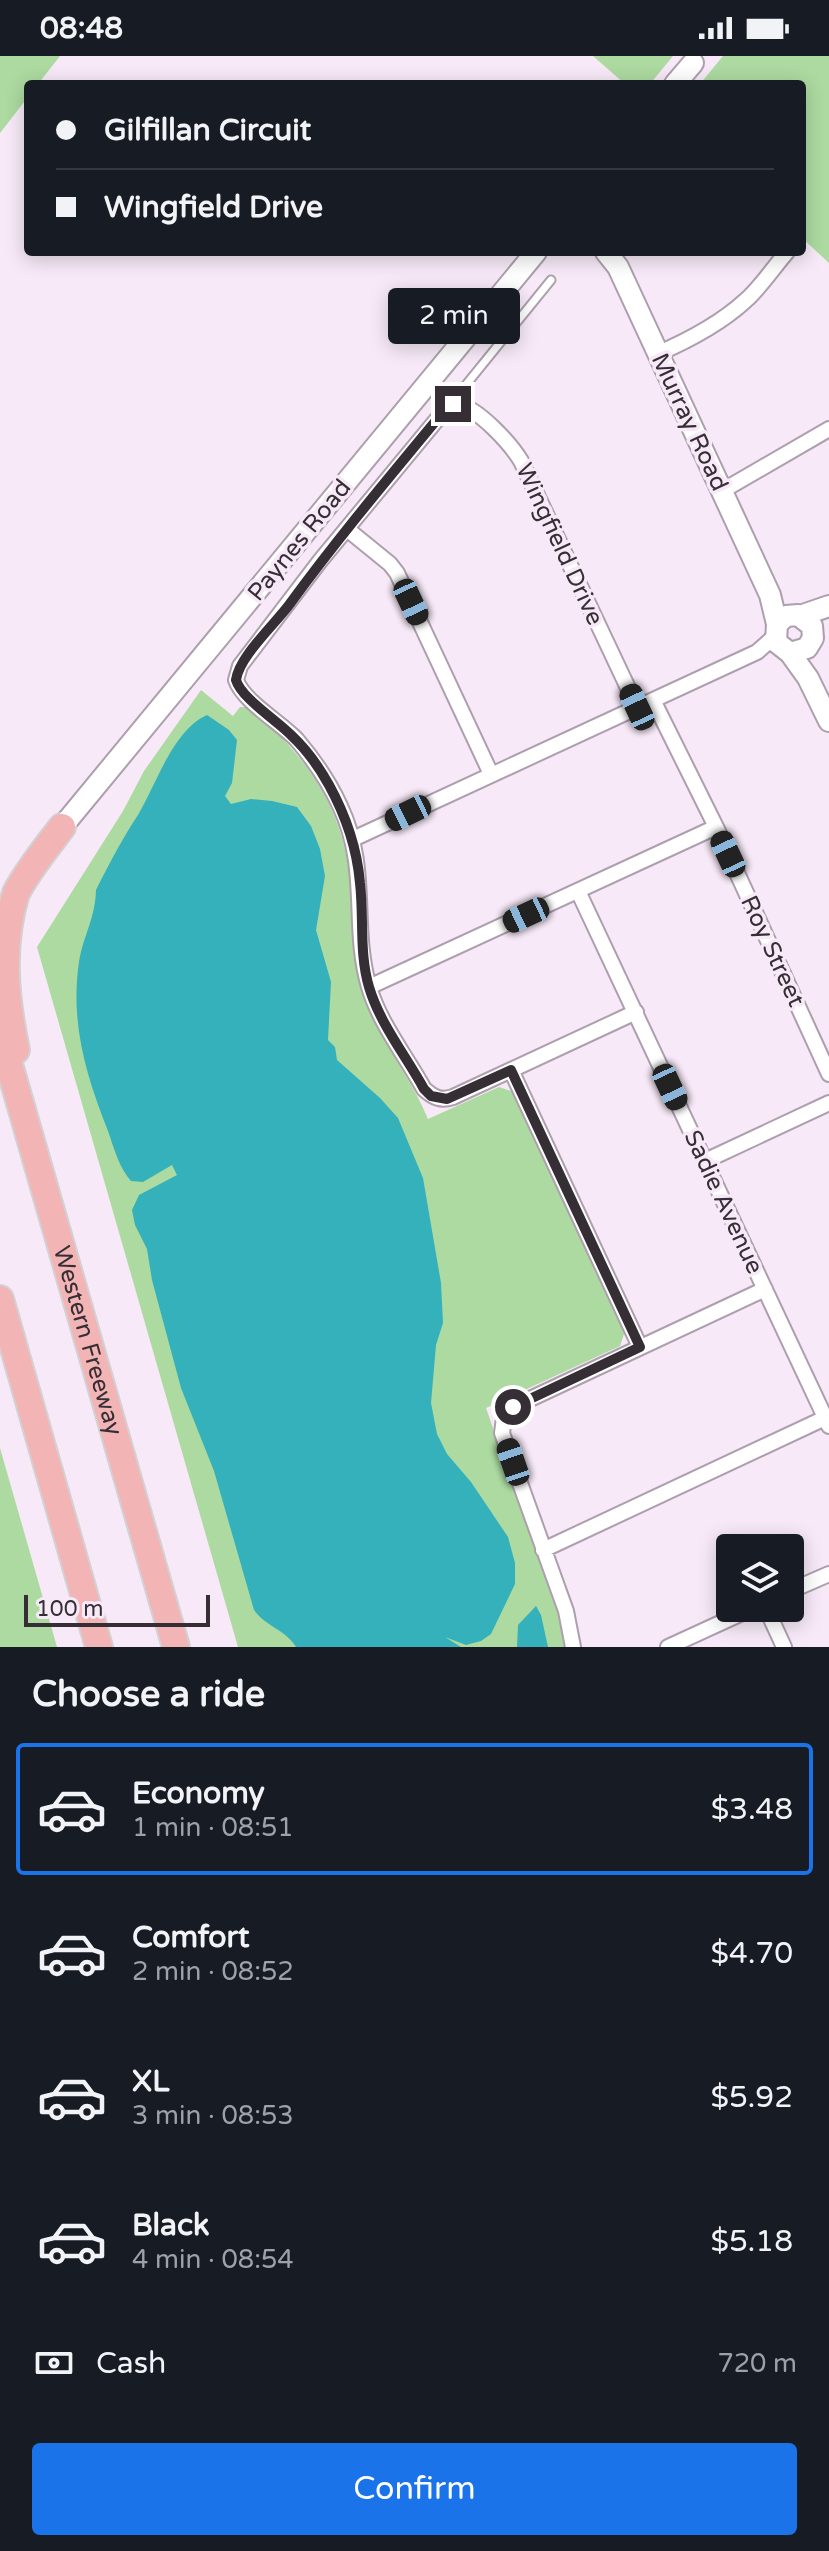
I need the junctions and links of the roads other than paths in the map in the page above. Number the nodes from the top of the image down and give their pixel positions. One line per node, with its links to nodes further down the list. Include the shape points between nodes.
1 (696, 60): 2 (street)
2 (678, 80)
3 (533, 256): 19 (street, Paynes Road)
4 (609, 256): 7 (street, Murray Road)
5 (784, 256): 7 (street, via 748,299)
6 (551, 280): 8 (lane, via 465,386)
7 (657, 354): 10 (street, Murray Road)
8 (457, 404): 11 (street, via 444,411); 16 (street, Wingfield Drive, via 504,438 521,461)
9 (829, 429): 10 (street)
10 (722, 491): 14 (street, Murray Road)
11 (347, 529): 18 (street, via 397,573); 21 (street, via 240,666 236,680 315,763)
12 (829, 606): 14 (street)
13 (829, 614): 14 (street)
14 (792, 634): 15 (street); 17 (street, Murray Road)
15 (653, 700): 16 (street); 20 (street, Roy Street)
16 (637, 707): 18 (street)
17 (829, 721)
18 (491, 774): 21 (street)
19 (62, 827): 22 (highway); 31 (highway, via 16,894 5,930 2,971)
20 (716, 827): 23 (street); 28 (street, Roy Street)
21 (353, 839): 24 (street)
22 (0, 889)
23 (578, 891): 24 (street); 25 (street, Sadie Avenue)
24 (369, 987): 27 (street, via 386,1025 431,1096 447,1099)
25 (636, 1012): 27 (street); 30 (street, Sadie Avenue)
26 (0, 1033): 31 (highway, Western Freeway)
27 (511, 1070): 34 (street)
28 (829, 1074)
29 (829, 1103): 30 (street)
30 (705, 1161): 32 (street, Sadie Avenue)
31 (59, 1240): 42 (highway, Western Freeway)
32 (765, 1289): 34 (street); 35 (street, Sadie Avenue)
33 (0, 1299): 41 (highway)
34 (640, 1347): 36 (street, via 513,1407 504,1418 502,1433)
35 (827, 1422): 36 (street)
36 (543, 1550): 43 (street)
37 (829, 1574): 38 (street)
38 (804, 1585)
39 (722, 1622): 44 (street)
40 (772, 1622): 45 (street)
41 (99, 1647)
42 (176, 1647)
43 (573, 1647)
44 (668, 1647)
45 (784, 1647)

